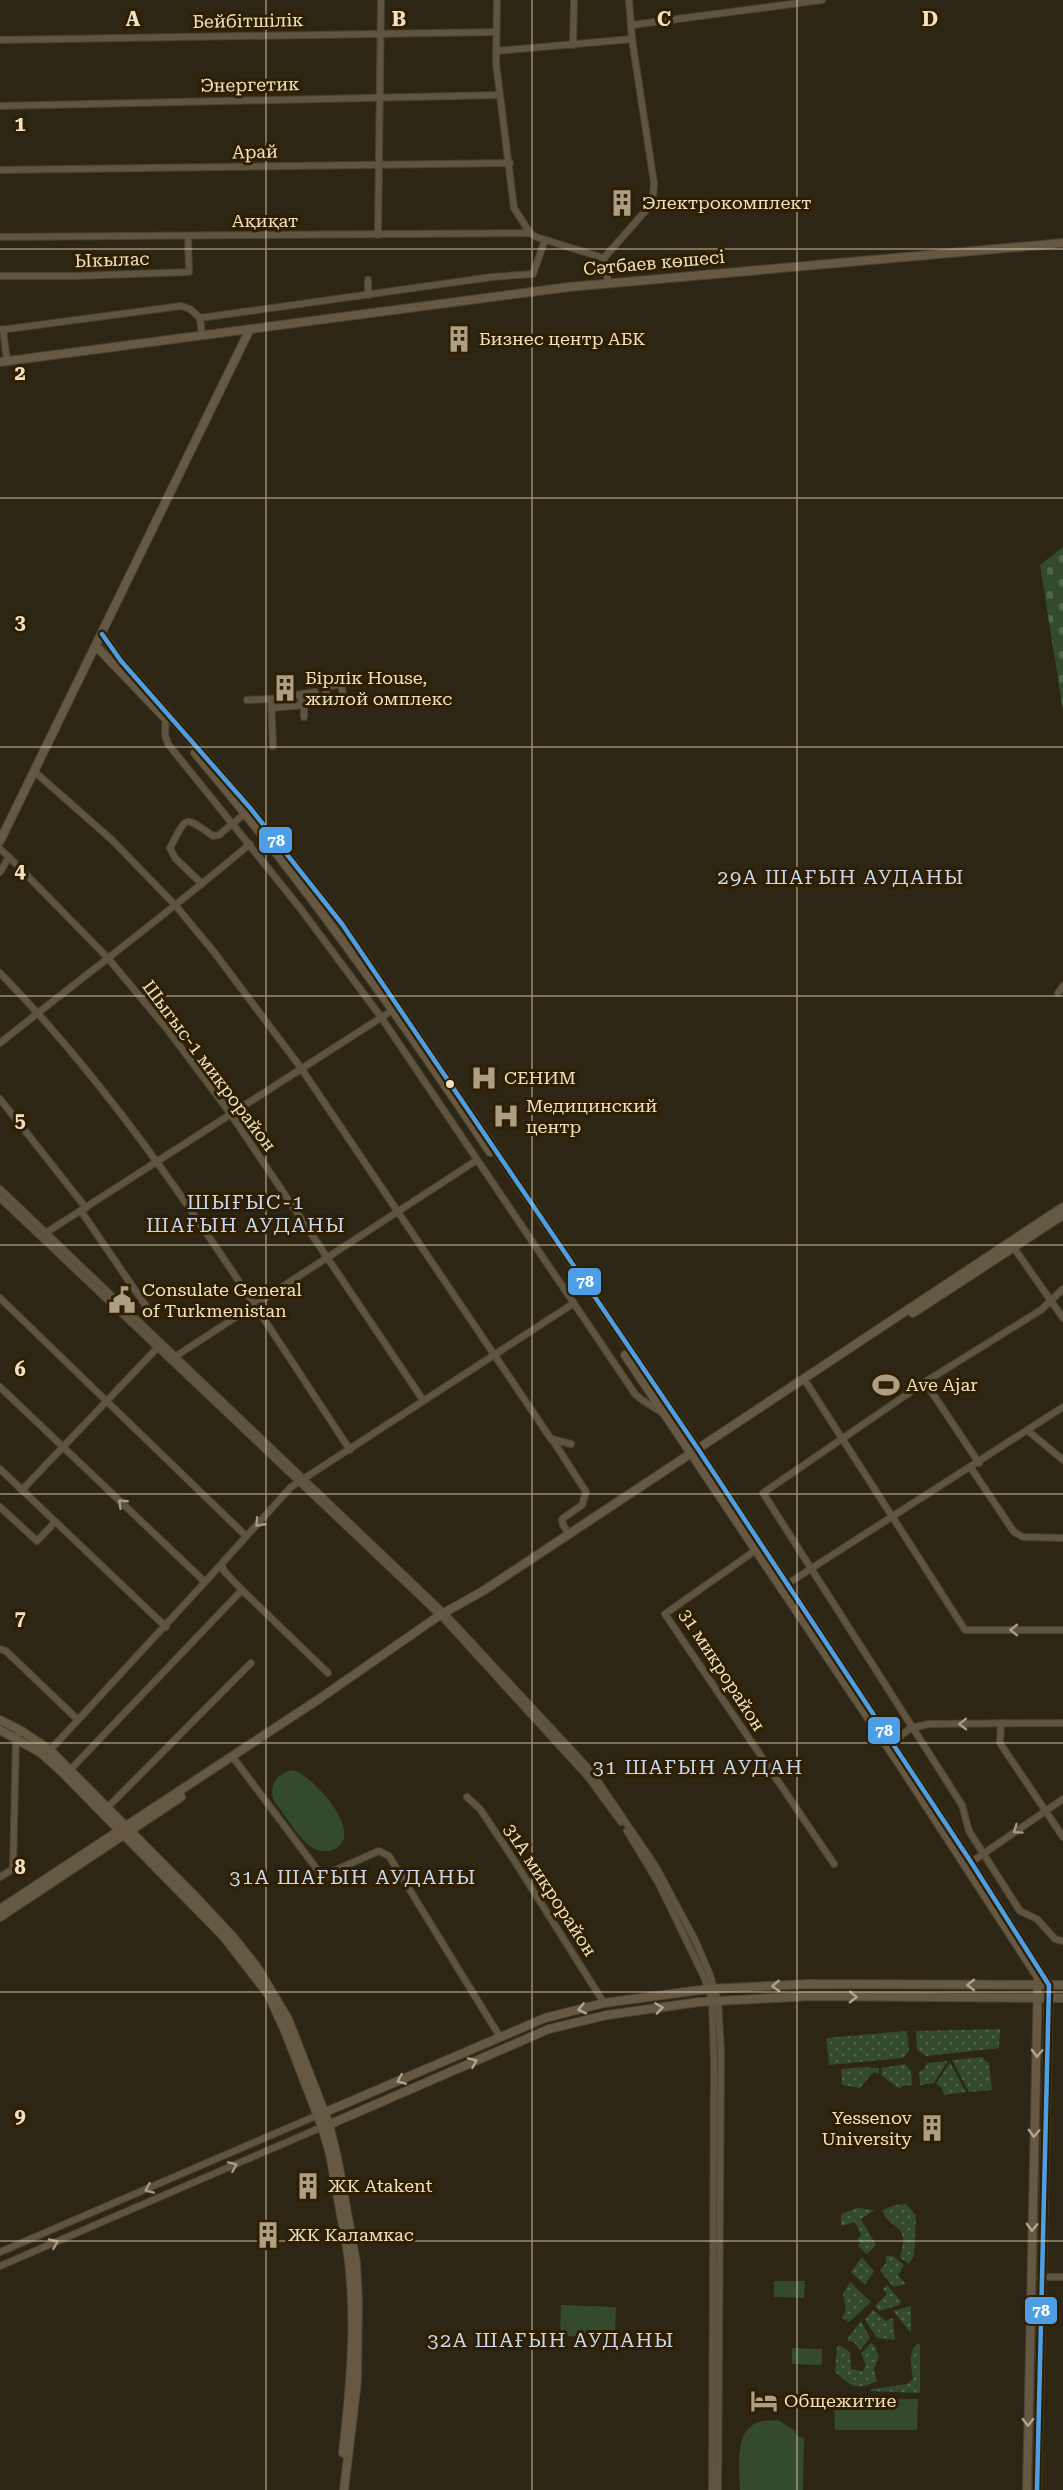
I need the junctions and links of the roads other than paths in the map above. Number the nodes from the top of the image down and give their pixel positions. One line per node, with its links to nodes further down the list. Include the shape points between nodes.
1 (381, 0): 8 (street)
2 (497, 0): 7 (street)
3 (574, 0): 11 (street)
4 (629, 0): 6 (street)
5 (822, 0): 6 (street)
6 (632, 25): 9 (street)
7 (496, 32): 8 (street, Бейбітшілік); 12 (street)
8 (381, 34): 10 (street, Бейбітшілік); 14 (street)
9 (632, 39): 11 (street); 25 (street, via 653,198)
10 (0, 40)
11 (573, 45): 12 (street)
12 (496, 51): 13 (street)
13 (500, 95): 14 (street, Энергетик); 16 (street)
14 (380, 98): 15 (street, Энергетик); 17 (street)
15 (0, 106)
16 (510, 162): 17 (street, Арай); 19 (street, via 514,208)
17 (380, 165): 18 (street, Арай); 20 (street)
18 (0, 170)
19 (530, 233): 20 (street, Ақиқат); 23 (street)
20 (378, 235): 21 (street, Ақиқат)
21 (188, 236): 22 (street, Ақиқат); 26 (street, Ыкылас, via 189,273)
22 (0, 237)
23 (545, 240): 25 (street); 29 (street, via 532,274)
24 (1063, 243): 28 (main road, Сәтбаев көшесі)
25 (604, 258): 28 (street)
26 (0, 276)
27 (368, 280): 29 (street)
28 (608, 284): 32 (main road, Сәтбаев көшесі)
29 (368, 295): 30 (street)
30 (200, 318): 31 (street, via 181,306); 33 (street)
31 (2, 329): 34 (street)
32 (250, 329): 33 (main road, Сәтбаев көшесі); 35 (main road)
33 (202, 336): 34 (main road, Сәтбаев көшесі)
34 (4, 361)
35 (102, 634): 36 (main road); 43 (main road)
36 (96, 646): 43 (main road); 46 (main road)
37 (315, 692): 38 (street)
38 (299, 695): 39 (street); 41 (street)
39 (271, 699): 40 (street); 42 (street)
40 (247, 700)
41 (304, 705): 42 (street); 44 (street)
42 (272, 708): 45 (street)
43 (166, 714): 47 (main road); 48 (street, via 168,744)
44 (304, 717)
45 (273, 746)
46 (35, 772): 49 (main road); 55 (street, via 112,840)
47 (248, 811): 48 (street); 60 (main road, via 331,909)
48 (233, 824): 50 (street); 54 (street, via 213,836 189,821 182,825 170,848)
49 (0, 841)
50 (250, 844): 54 (street); 62 (street)
51 (0, 849): 52 (street, Шыгыс-1 микрорайон)
52 (9, 857): 53 (street); 56 (street, Шыгыс-1 микрорайон)
53 (0, 872)
54 (202, 884): 55 (street)
55 (176, 906): 56 (street); 64 (street)
56 (107, 957): 61 (street); 66 (street, Шыгыс-1 микрорайон)
57 (0, 973): 61 (street)
58 (1063, 986): 59 (street)
59 (1058, 993)
60 (396, 1008): 62 (street); 94 (main road)
61 (39, 1012): 63 (street); 68 (street)
62 (381, 1017): 64 (street); 67 (street)
63 (0, 1043)
64 (301, 1068): 66 (street); 73 (street)
65 (0, 1099): 72 (street)
66 (230, 1113): 68 (street); 77 (street, Шыгыс-1 микрорайон)
67 (477, 1160): 73 (street); 81 (street)
68 (158, 1163): 72 (street); 82 (street)
69 (0, 1190): 75 (street)
70 (0, 1198): 75 (street)
71 (1063, 1207): 76 (main road)
72 (84, 1210): 75 (street); 83 (street)
73 (397, 1212): 77 (street); 86 (street)
74 (1063, 1215): 76 (main road)
75 (43, 1235): 85 (street)
76 (1012, 1245): 80 (street); 88 (main road)
77 (326, 1258): 82 (street); 92 (street, Шыгыс-1 микрорайон)
78 (1063, 1289): 80 (street)
79 (0, 1298): 91 (street)
80 (1051, 1301): 84 (street); 89 (street)
81 (574, 1303): 86 (street); 94 (street, via 635,1394)
82 (253, 1305): 87 (street); 100 (street)
83 (150, 1312)
84 (1063, 1318)
85 (159, 1346): 87 (street); 91 (street)
86 (493, 1354): 92 (street); 96 (street)
87 (172, 1359): 106 (street)
88 (805, 1380): 97 (street); 101 (main road)
89 (925, 1382): 97 (street); 103 (street)
90 (0, 1387): 99 (street)
91 (106, 1400): 99 (street); 112 (street)
92 (423, 1400): 100 (street)
93 (1063, 1407): 95 (street)
94 (669, 1414): 101 (main road)
95 (1028, 1430): 102 (street); 103 (street)
96 (551, 1439): 98 (street); 111 (street, via 586,1492 582,1505 562,1519)
97 (842, 1439): 109 (street); 116 (street, via 763,1493)
98 (571, 1444)
99 (63, 1447): 107 (street); 117 (street, one-way to 99)
100 (350, 1450): 106 (street)
101 (696, 1453): 111 (main road); 114 (main road); 120 (main road, via 499,1586)
102 (1063, 1460)
103 (979, 1463): 104 (street)
104 (971, 1468): 109 (street); 113 (street, via 1014,1532 1023,1537)
105 (0, 1469): 107 (street)
106 (302, 1480): 112 (street, one-way to 112); 120 (street)
107 (22, 1490): 110 (street)
108 (0, 1507): 110 (street, via 37,1541)
109 (893, 1517): 116 (street); 122 (street, one-way to 109, via 965,1630)
110 (56, 1522): 121 (street)
111 (569, 1534): 120 (main road)
112 (246, 1536): 115 (street)
113 (1063, 1538)
114 (759, 1548): 118 (main road); 145 (street, 31 микрорайон, via 665,1614)
115 (222, 1565): 117 (street); 119 (street)
116 (811, 1569): 118 (street); 131 (street)
117 (205, 1582): 121 (street)
118 (784, 1586): 126 (main road)
119 (242, 1590): 125 (street); 137 (street)
120 (443, 1615): 136 (main road); 154 (street, via 591,1771 656,1867 696,1942)
121 (166, 1627): 128 (street)
122 (1063, 1630)
123 (0, 1648): 128 (street)
124 (251, 1663): 140 (street)
125 (328, 1673)
126 (847, 1681): 134 (main road); 146 (main road)
127 (0, 1719): 133 (main road)
128 (78, 1720): 135 (street)
129 (1001, 1723): 130 (street); 131 (street, one-way to 131); 141 (street, via 1000,1743)
130 (1063, 1723)
131 (911, 1728): 134 (street); 144 (street, via 962,1805 966,1824)
132 (0, 1730): 133 (main road)
133 (18, 1734): 135 (main road); 142 (main road); 147 (street, via 13,1869)
134 (892, 1742): 146 (main road)
135 (50, 1750): 137 (main road)
136 (233, 1759): 142 (main road); 161 (street, via 322,1876 379,1851 389,1856)
137 (70, 1770): 140 (main road)
138 (467, 1797): 159 (street, 31А микрорайон, via 480,1809 512,1857)
139 (1063, 1799): 141 (street)
140 (106, 1809): 142 (main road)
141 (1045, 1810): 143 (street); 144 (street, one-way to 144)
142 (124, 1831): 148 (main road); 149 (main road); 162 (main road, via 220,1923 257,1967 288,2019)
143 (1063, 1837)
144 (984, 1853): 146 (street); 150 (street, via 1020,1911 1037,1919 1055,1939)
145 (834, 1864)
146 (969, 1864): 151 (main road, via 1038,1977); 152 (main road)
147 (0, 1877)
148 (0, 1909)
149 (0, 1917)
150 (1063, 1941)
151 (1039, 1985): 152 (main road); 154 (main road, one-way to 154, via 809,1984); 155 (main road)
152 (1049, 1985): 153 (main road); 156 (main road)
153 (1063, 1985)
154 (711, 1989): 158 (street); 159 (main road)
155 (1038, 1998): 156 (main road); 158 (main road, one-way to 155, via 811,1996); 173 (main road, one-way to 173)
156 (1049, 1998): 157 (main road); 168 (main road)
157 (1063, 1998)
158 (715, 2001): 160 (main road, one-way to 158); 171 (street); 172 (street, via 720,2063)
159 (604, 2003): 160 (main road); 161 (main road, one-way to 161, via 545,2018)
160 (607, 2015): 163 (main road, one-way to 160, via 549,2030)
161 (500, 2037): 162 (main road, one-way to 162)
162 (322, 2114): 163 (main road); 164 (street, one-way to 164)
163 (326, 2126): 165 (street, one-way to 163); 170 (main road, via 338,2162 357,2285 357,2381)
164 (96, 2212): 165 (street); 166 (street)
165 (101, 2222): 167 (street, one-way to 165)
166 (0, 2252)
167 (0, 2266)
168 (1040, 2277): 169 (street); 174 (main road)
169 (1063, 2277)
170 (342, 2490)
171 (712, 2490)
172 (718, 2490)
173 (1027, 2490)
174 (1037, 2490)

